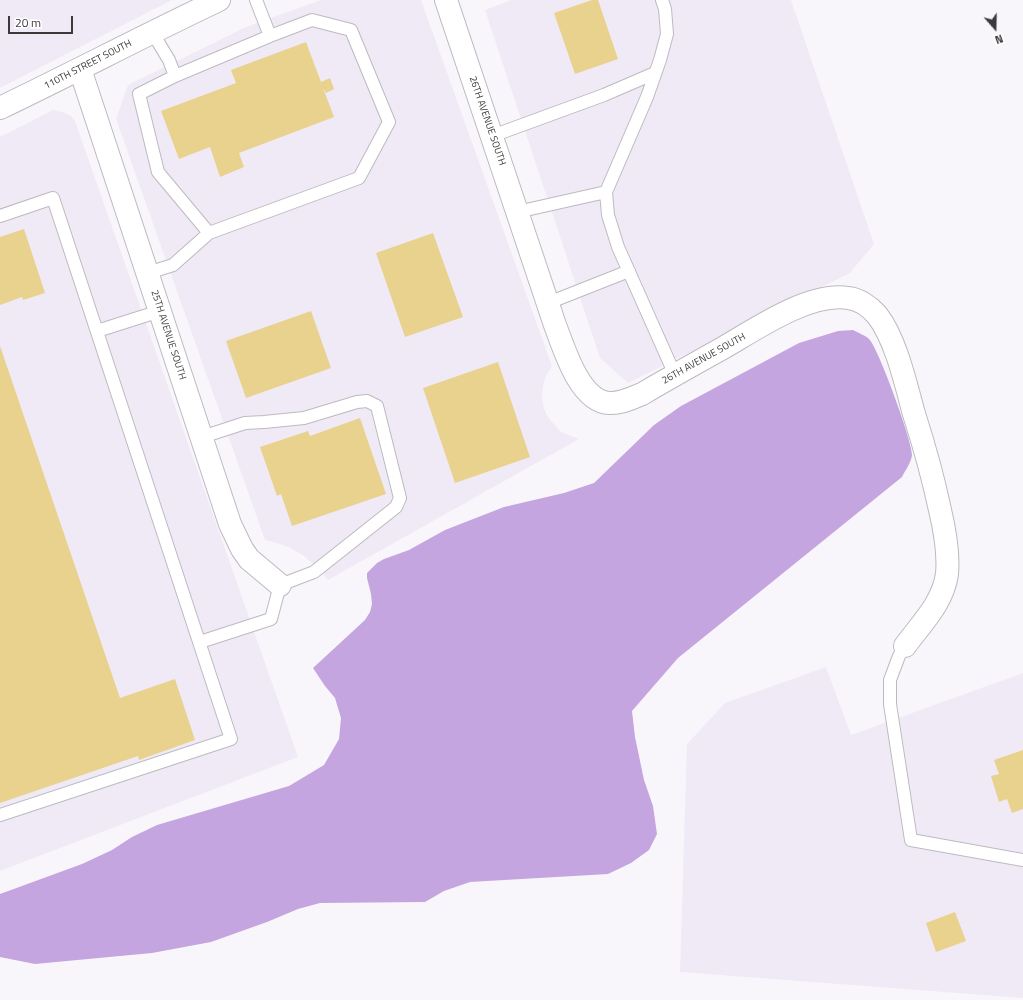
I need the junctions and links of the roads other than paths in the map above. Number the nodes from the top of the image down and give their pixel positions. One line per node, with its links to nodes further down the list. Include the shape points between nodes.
1 (219, 0): 5 (street, 110TH STREET SOUTH)
2 (256, 0): 6 (lane)
3 (446, 0): 11 (street, 26TH AVENUE SOUTH)
4 (662, 0): 8 (lane, via 666,9 667,34)
5 (152, 32): 7 (street, 110TH STREET SOUTH); 9 (lane, via 169,60)
6 (270, 36): 9 (lane); 15 (lane, via 312,20 351,30 389,122 359,178)
7 (80, 69): 10 (street, 110TH STREET SOUTH); 17 (street, 25TH AVENUE SOUTH)
8 (655, 73): 11 (lane, via 604,95); 12 (lane)
9 (174, 76): 15 (lane, via 139,94 158,172)
10 (0, 108)
11 (492, 136): 13 (street, 26TH AVENUE SOUTH)
12 (606, 192): 13 (lane); 16 (lane, via 608,215)
13 (518, 212): 18 (street, 26TH AVENUE SOUTH)
14 (0, 216): 20 (lane, via 53,198)
15 (209, 233): 17 (lane, via 173,265)
16 (629, 271): 18 (lane); 21 (lane)
17 (148, 273): 19 (street, 25TH AVENUE SOUTH)
18 (548, 303): 21 (street, 26TH AVENUE SOUTH, via 566,355 581,385 601,401 609,404 631,399)
19 (160, 311): 20 (lane); 22 (street, 25TH AVENUE SOUTH)
20 (97, 331): 24 (lane)
21 (676, 375): 25 (street, 26TH AVENUE SOUTH, via 788,311 815,301 849,298 864,303 877,316 887,332 904,378 937,494 946,538 946,576 939,598)
22 (202, 437): 23 (street, 25TH AVENUE SOUTH, via 230,524 242,549 256,566); 23 (lane, via 245,423 304,418 357,402 367,401 377,406 400,498 396,507 314,572)
23 (280, 585): 24 (lane, via 271,618)
24 (200, 642): 26 (lane, via 231,739)
25 (905, 646): 27 (lane, via 890,680 890,704 911,840)
26 (0, 815)
27 (1023, 860)

